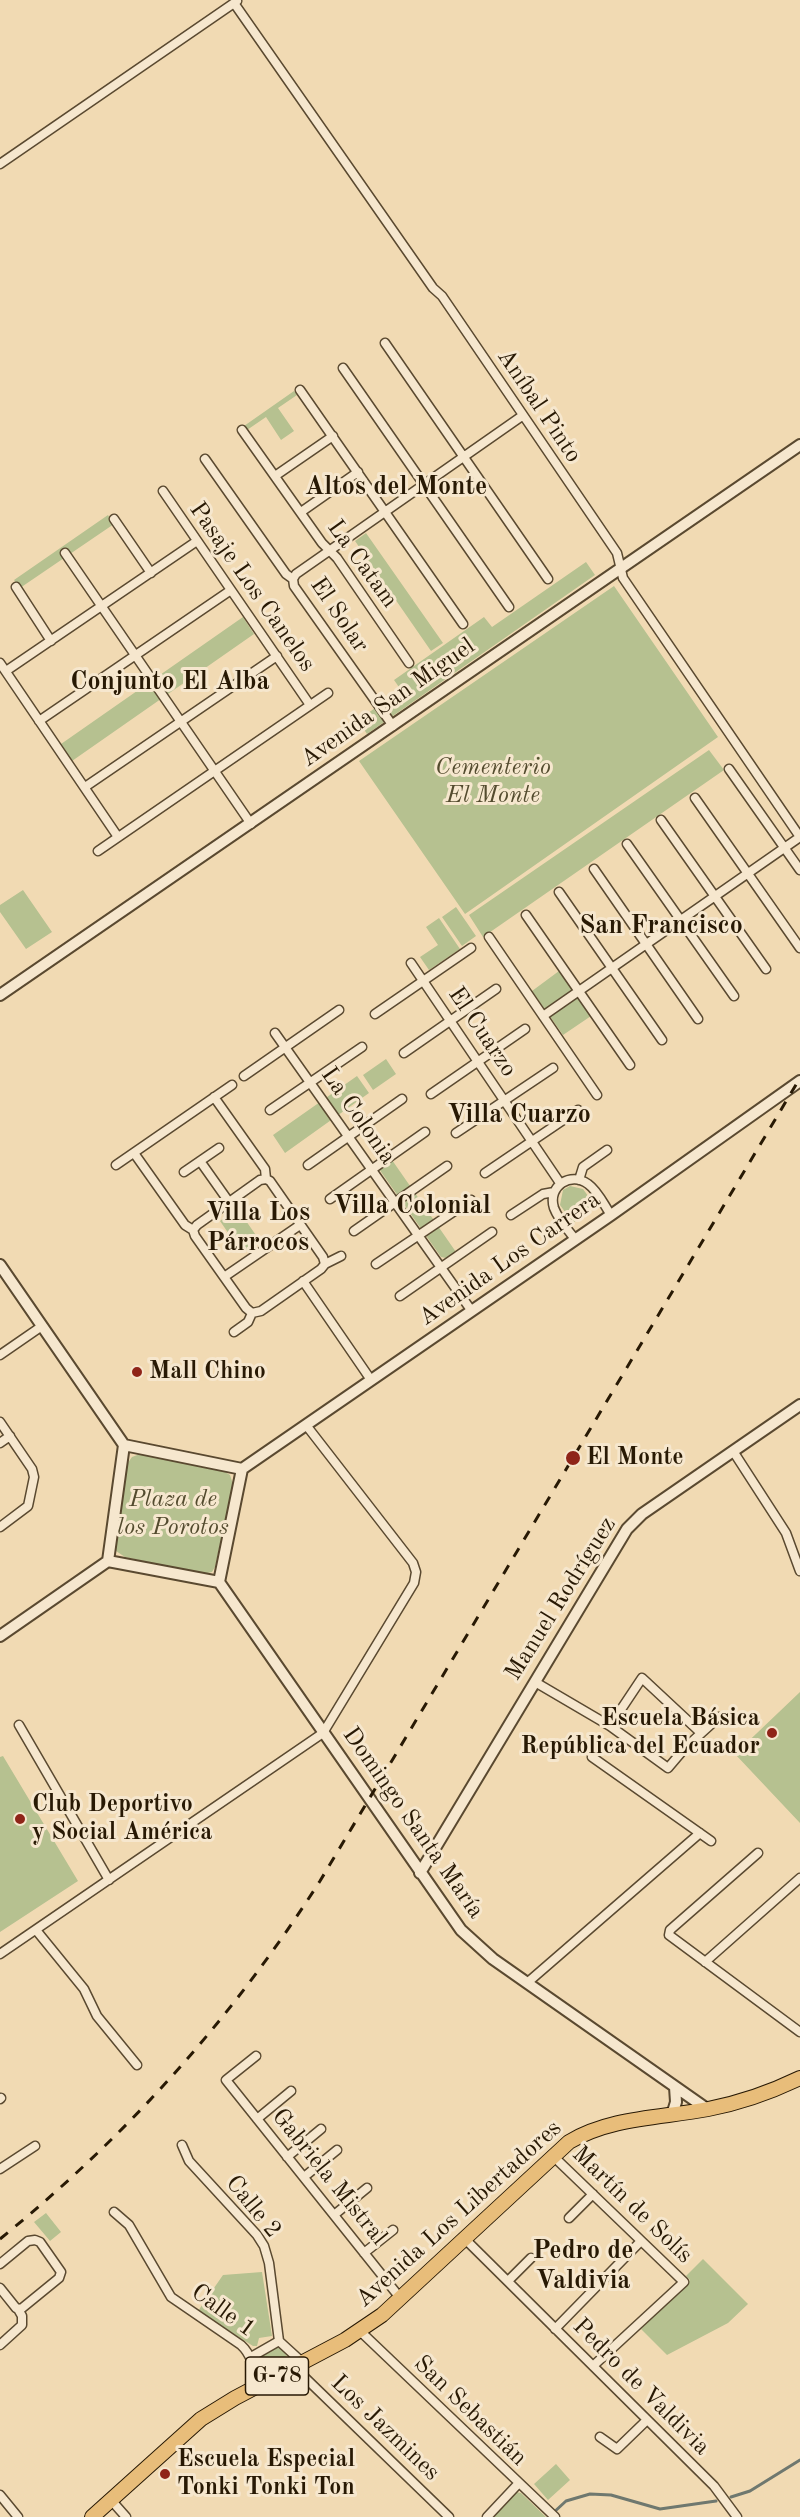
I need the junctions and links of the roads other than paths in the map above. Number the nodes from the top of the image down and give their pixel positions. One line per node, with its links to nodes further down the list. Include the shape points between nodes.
1 (237, 2): 2 (street); 6 (street, Aníbal Pinto)
2 (0, 164)
3 (385, 344): 10 (street)
4 (343, 368): 14 (street)
5 (300, 390): 8 (street)
6 (522, 416): 10 (street, El Solar); 22 (street, Aníbal Pinto, via 617,553)
7 (242, 430): 13 (street, La Catam)
8 (333, 436): 12 (street); 13 (street)
9 (800, 445): 22 (street, Avenida San Miguel)
10 (464, 457): 14 (street, El Solar); 25 (street)
11 (205, 459): 24 (street)
12 (358, 472): 16 (street); 17 (street)
13 (275, 476): 16 (street, La Catam)
14 (424, 485): 17 (street, El Solar); 29 (street)
15 (163, 491): 19 (street, Pasaje Los Canelos)
16 (301, 512): 20 (street, La Catam)
17 (385, 512): 20 (street, El Solar); 30 (street)
18 (114, 519): 23 (street)
19 (197, 542): 23 (street); 27 (street, Pasaje Los Canelos)
20 (330, 551): 24 (street, El Solar); 35 (street, La Catam)
21 (65, 553): 28 (street)
22 (620, 569): 41 (street, Avenida San Miguel); 49 (street, Aníbal Pinto)
23 (152, 573): 28 (street)
24 (293, 579): 41 (street, El Solar, via 294,586)
25 (548, 579)
26 (16, 587): 31 (street)
27 (231, 590): 32 (street); 33 (street, Pasaje Los Canelos)
28 (101, 607): 31 (street); 32 (street)
29 (509, 607)
30 (463, 624)
31 (51, 641): 36 (street)
32 (135, 655): 39 (street); 40 (street)
33 (277, 656): 38 (street, Pasaje Los Canelos); 40 (street)
34 (0, 663): 36 (street)
35 (409, 663)
36 (6, 672): 39 (street)
37 (328, 693): 38 (street)
38 (310, 705): 43 (street)
39 (39, 721): 44 (street)
40 (181, 722): 43 (street); 44 (street)
41 (393, 726): 47 (street, Avenida San Miguel)
42 (729, 769): 51 (street)
43 (214, 771): 47 (street); 48 (street)
44 (85, 787): 48 (street)
45 (695, 798): 55 (street)
46 (661, 820): 57 (street)
47 (251, 824): 70 (street, Avenida San Miguel)
48 (118, 837): 52 (street)
49 (800, 837): 51 (street)
50 (627, 844): 59 (street)
51 (784, 848): 54 (street); 55 (street)
52 (98, 851)
53 (594, 869): 61 (street)
54 (800, 870)
55 (748, 873): 57 (street); 63 (street)
56 (559, 892): 65 (street)
57 (715, 896): 59 (street); 66 (street)
58 (526, 915): 69 (street)
59 (680, 920): 61 (street); 71 (street)
60 (489, 937): 74 (street)
61 (646, 944): 65 (street); 75 (street)
62 (471, 948): 67 (street)
63 (800, 948)
64 (411, 963): 67 (street, El Cuarzo)
65 (612, 968): 69 (street); 79 (street)
66 (766, 969)
67 (423, 981): 73 (street); 76 (street, El Cuarzo)
68 (496, 988): 76 (street)
69 (579, 991): 74 (street); 84 (street)
70 (0, 996)
71 (734, 996)
72 (339, 1010): 80 (street)
73 (375, 1014)
74 (543, 1016): 91 (street)
75 (698, 1019)
76 (450, 1021): 82 (street); 83 (street, El Cuarzo)
77 (525, 1029): 83 (street)
78 (275, 1033): 80 (street, La Colonia)
79 (662, 1040)
80 (285, 1047): 86 (street); 88 (street, La Colonia)
81 (362, 1047): 88 (street)
82 (404, 1053)
83 (478, 1062): 90 (street); 94 (street, El Cuarzo)
84 (630, 1065)
85 (553, 1068): 94 (street)
86 (244, 1076)
87 (800, 1081): 120 (street, Avenida Los Carrera)
88 (310, 1082): 95 (street); 99 (street, La Colonia)
89 (232, 1085): 92 (street)
90 (431, 1094)
91 (597, 1095)
92 (214, 1097): 103 (street); 111 (street, via 264,1169)
93 (402, 1099): 99 (street)
94 (504, 1101): 98 (street); 100 (street, El Cuarzo)
95 (270, 1110)
96 (578, 1110): 100 (street)
97 (425, 1132): 108 (street)
98 (456, 1133)
99 (348, 1137): 106 (street); 108 (street, La Colonia)
100 (532, 1141): 110 (street); 113 (street, El Cuarzo)
101 (219, 1148): 104 (street)
102 (607, 1149): 112 (street, via 583,1167)
103 (134, 1153): 105 (street); 122 (street, via 185,1225)
104 (200, 1161): 109 (street); 117 (street)
105 (116, 1165)
106 (308, 1165)
107 (447, 1166): 118 (street)
108 (372, 1170): 115 (street); 118 (street, La Colonia)
109 (184, 1172)
110 (485, 1173)
111 (266, 1179): 117 (street); 121 (street)
112 (579, 1180): 113 (street); 120 (street, via 591,1187)
113 (560, 1183): 114 (street)
114 (554, 1192): 119 (street, via 543,1194); 126 (street, via 555,1209)
115 (330, 1199)
116 (471, 1200): 125 (street)
117 (229, 1202): 122 (street)
118 (395, 1202): 123 (street); 125 (street, La Colonia)
119 (511, 1215)
120 (611, 1215): 126 (street, Avenida Los Carrera)
121 (300, 1225): 128 (street); 132 (street)
122 (194, 1230): 132 (street)
123 (354, 1230)
124 (492, 1232): 131 (street)
125 (418, 1236): 129 (street); 131 (street, La Colonia)
126 (575, 1239): 135 (street, Avenida Los Carrera)
127 (341, 1256): 128 (street)
128 (324, 1264): 133 (street)
129 (376, 1264)
130 (0, 1265): 137 (street)
131 (441, 1268): 134 (street); 135 (street, La Colonia)
132 (224, 1277): 136 (street)
133 (303, 1281): 136 (street, via 261,1311); 140 (street)
134 (400, 1296)
135 (471, 1310): 140 (street, Avenida Los Carrera)
136 (252, 1313): 138 (street, via 248,1322)
137 (42, 1326): 139 (street); 146 (street)
138 (234, 1332)
139 (0, 1355)
140 (371, 1380): 143 (street, Avenida Los Carrera)
141 (800, 1405): 147 (street, Manuel Rodríguez)
142 (0, 1422): 144 (street)
143 (306, 1425): 148 (street, Avenida Los Carrera); 158 (street, via 416,1572 414,1583)
144 (10, 1436): 145 (street); 149 (street, via 34,1477 28,1506)
145 (0, 1443)
146 (124, 1445): 148 (street); 150 (street)
147 (733, 1451): 151 (street, via 786,1533); 154 (street, Manuel Rodríguez, via 633,1521)
148 (242, 1469): 152 (street)
149 (0, 1527)
150 (108, 1561): 152 (street); 153 (street)
151 (800, 1571)
152 (219, 1582): 158 (street, Domingo Santa María)
153 (0, 1636)
154 (535, 1682): 157 (street); 164 (street, Manuel Rodríguez)
155 (719, 1717): 159 (street)
156 (19, 1725): 166 (street)
157 (610, 1726): 159 (street, via 669,1768); 159 (street, via 642,1678)
158 (323, 1732): 164 (street, Domingo Santa María); 166 (street)
159 (701, 1733)
160 (592, 1757): 161 (street)
161 (700, 1833): 162 (street); 170 (street)
162 (711, 1841)
163 (758, 1852): 169 (street, via 670,1930 669,1935)
164 (420, 1874): 170 (street, Domingo Santa María, via 470,1940)
165 (800, 1878): 169 (street)
166 (109, 1880): 167 (street)
167 (36, 1930): 168 (street); 173 (street, via 84,1989 97,2016)
168 (0, 1954)
169 (705, 1962): 171 (street)
170 (527, 1983): 175 (street, Domingo Santa María)
171 (800, 2032)
172 (256, 2056): 179 (street, Gabriela Mistral, via 226,2080)
173 (137, 2065)
174 (800, 2078): 177 (main road, Avenida Los Libertadores / G-78, via 756,2096)
175 (675, 2087): 177 (street, Domingo Santa María); 178 (street)
176 (291, 2091): 179 (street)
177 (707, 2109): 178 (main road, Avenida Los Libertadores / G-78)
178 (672, 2115): 184 (main road, Avenida Los Libertadores / G-78, via 601,2126 578,2136)
179 (257, 2119): 185 (street, Gabriela Mistral)
180 (321, 2129): 185 (street)
181 (182, 2145): 205 (street, Calle 2, via 189,2161 264,2246)
182 (35, 2146): 186 (street)
183 (337, 2150): 187 (street)
184 (552, 2155): 189 (street, Martín de Solís); 194 (main road, Avenida Los Libertadores / G-78)
185 (287, 2157): 187 (street, Gabriela Mistral)
186 (0, 2169)
187 (304, 2177): 191 (street, Gabriela Mistral)
188 (367, 2188): 191 (street)
189 (593, 2194): 192 (street); 195 (street, Martín de Solís)
190 (114, 2212): 207 (street, Calle 1, via 129,2225 171,2297 241,2344)
191 (334, 2215): 196 (street, Gabriela Mistral)
192 (569, 2218)
193 (393, 2230): 196 (street)
194 (465, 2239): 199 (street, Pedro de Valdivia); 201 (main road, Avenida Los Libertadores / G-78)
195 (641, 2241): 203 (street); 209 (street, Martín de Solís, via 684,2282)
196 (364, 2253): 201 (street, Gabriela Mistral)
197 (531, 2258): 199 (street)
198 (0, 2264): 202 (street, via 28,2241 35,2240 61,2269 58,2278)
199 (508, 2282): 203 (street, Pedro de Valdivia)
200 (0, 2288): 202 (street)
201 (401, 2299): 204 (main road, Avenida Los Libertadores / G-78)
202 (18, 2309): 206 (street, via 22,2325)
203 (555, 2329): 209 (street, Pedro de Valdivia)
204 (360, 2331): 208 (main road, Avenida Los Libertadores / G-78); 213 (street, San Sebastián)
205 (279, 2341): 207 (street); 208 (street)
206 (0, 2345)
207 (251, 2357): 210 (street, Calle 1)
208 (298, 2365): 210 (main road, Avenida Los Libertadores / G-78); 220 (street, Los Jazmines)
209 (593, 2366): 211 (street, Pedro de Valdivia)
210 (257, 2386): 215 (main road, Avenida Los Libertadores / G-78, via 186,2431)
211 (647, 2420): 212 (street, via 617,2450); 222 (street, Pedro de Valdivia, via 714,2486)
212 (600, 2438)
213 (518, 2484): 216 (street, San Sebastián); 221 (street)
214 (0, 2495): 217 (street)
215 (111, 2500): 218 (main road, Avenida Los Libertadores / G-78); 219 (street)
216 (552, 2515)
217 (18, 2517)
218 (92, 2517)
219 (126, 2517)
220 (449, 2517)
221 (487, 2517)
222 (737, 2517)

